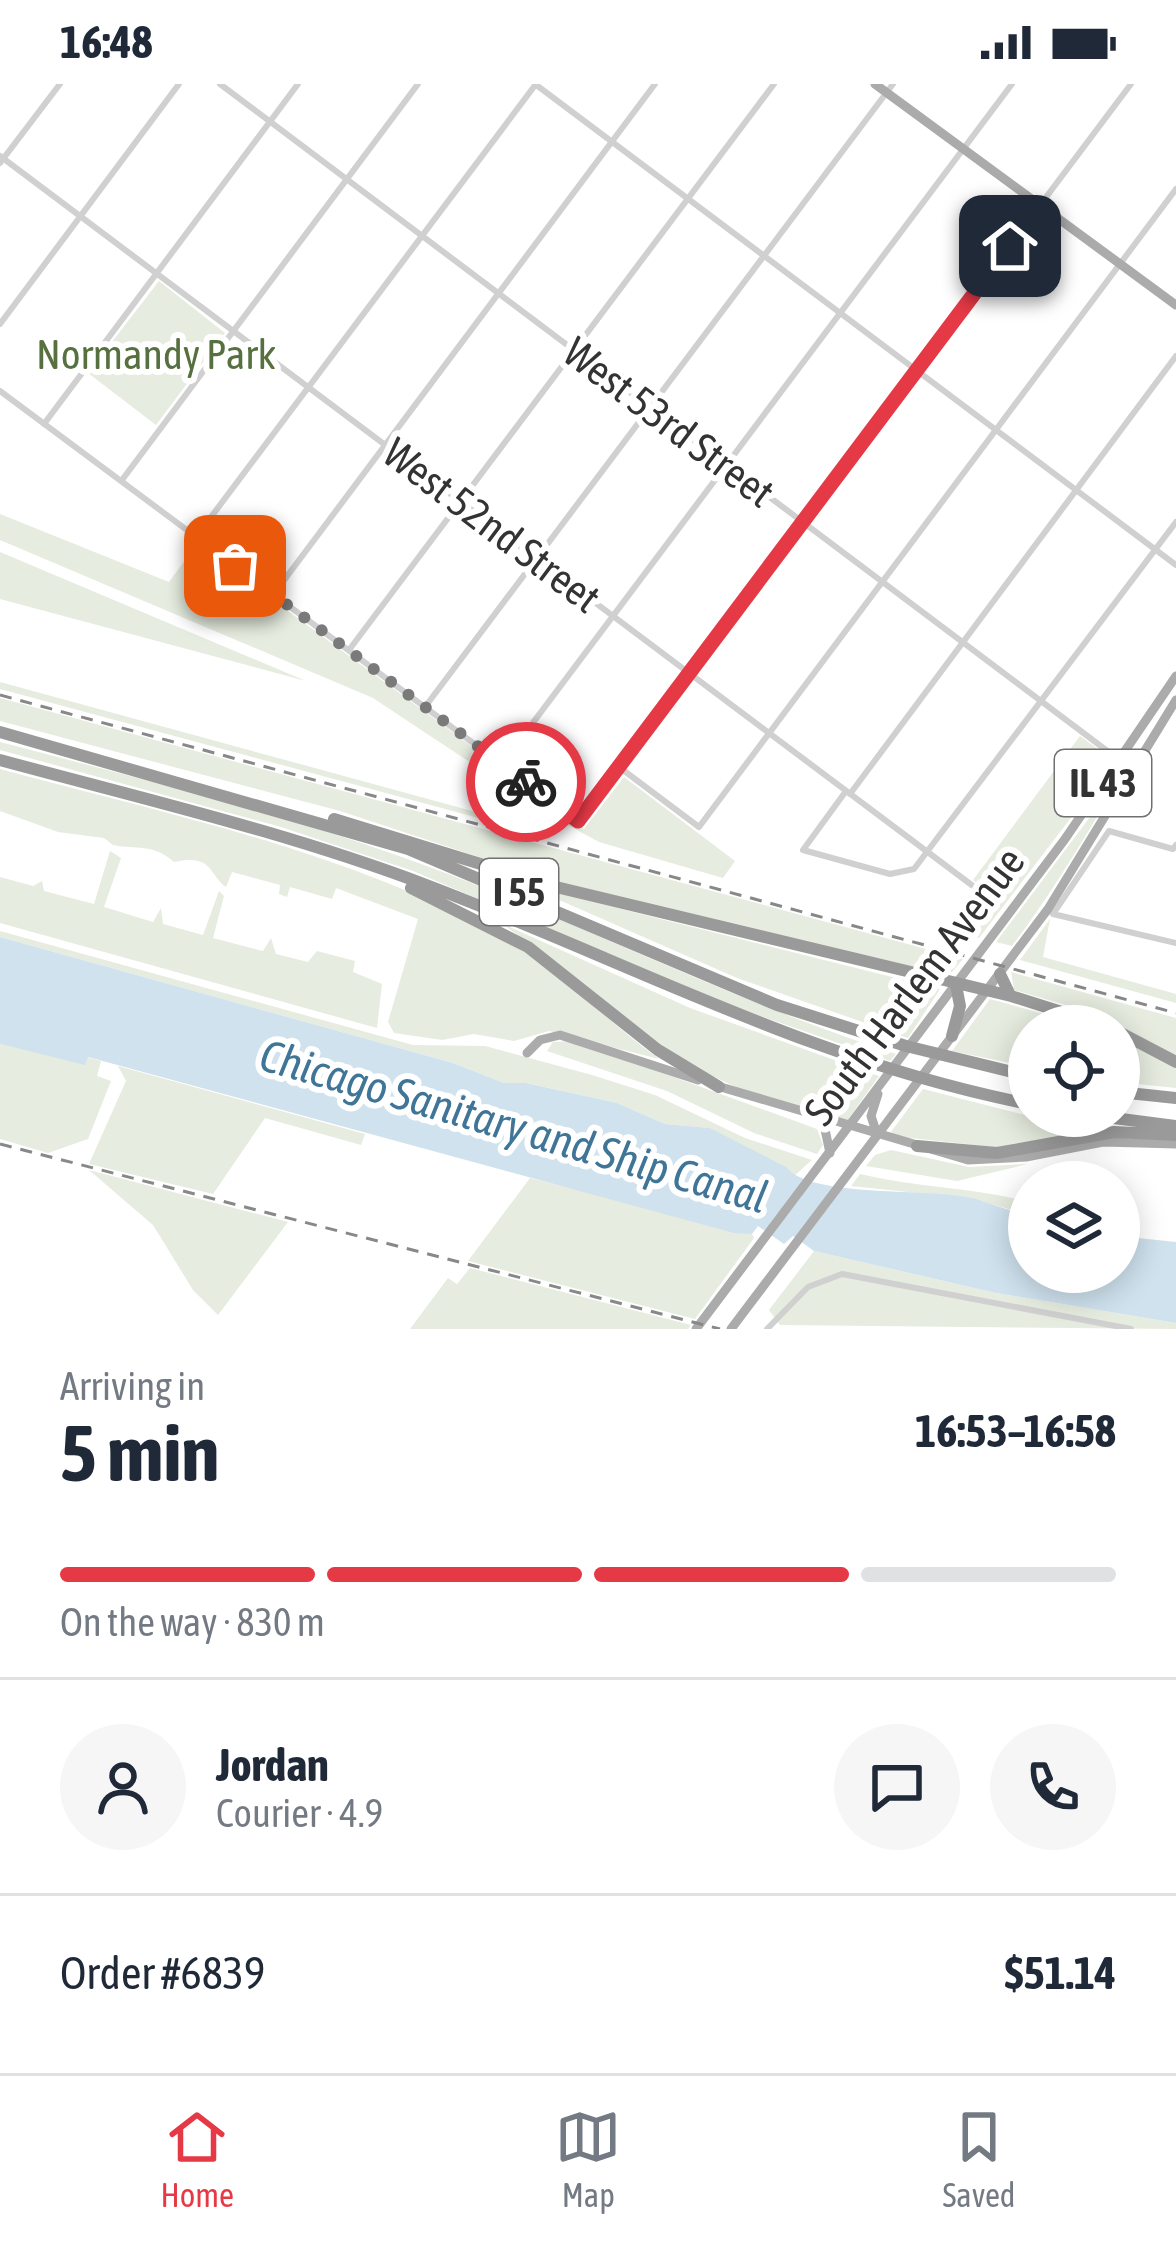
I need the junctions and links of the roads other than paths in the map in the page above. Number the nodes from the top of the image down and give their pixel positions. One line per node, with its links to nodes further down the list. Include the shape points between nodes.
1 (60, 84): 16 (street)
2 (179, 84): 21 (street)
3 (220, 84): 13 (street, West 53rd Street)
4 (298, 84): 13 (street)
5 (418, 84): 17 (street)
6 (536, 84): 14 (street); 22 (street)
7 (655, 84): 14 (street)
8 (775, 84): 19 (street)
9 (875, 84): 12 (main road)
10 (1012, 84): 15 (street)
11 (1131, 84): 20 (street)
12 (890, 88): 15 (main road); 23 (street)
13 (271, 122): 17 (street, West 53rd Street); 25 (street)
14 (613, 142): 19 (street); 26 (street)
15 (963, 149): 20 (main road); 28 (street)
16 (1, 159): 21 (street, West 52nd Street)
17 (347, 179): 22 (street, West 53rd Street); 30 (street)
18 (1176, 189): 24 (street)
19 (689, 199): 23 (street); 31 (street)
20 (1041, 206): 24 (main road); 33 (street)
21 (80, 216): 25 (street, West 52nd Street); 29 (street)
22 (422, 236): 26 (street, West 53rd Street); 34 (street)
23 (765, 256): 28 (street); 36 (street)
24 (1120, 265): 27 (main road); 38 (street)
25 (156, 273): 30 (street, West 52nd Street); 37 (street)
26 (498, 294): 31 (street, West 53rd Street); 39 (street)
27 (1176, 305)
28 (841, 313): 33 (street); 40 (street)
29 (0, 323)
30 (233, 331): 34 (street, West 52nd Street); 41 (street)
31 (575, 351): 36 (street, West 53rd Street); 43 (street)
32 (1176, 356): 42 (street)
33 (917, 370): 38 (street); 44 (street)
34 (309, 388): 39 (street, West 52nd Street); 46 (street)
35 (0, 391): 37 (street)
36 (651, 408): 40 (street, West 53rd Street); 48 (street)
37 (44, 424): 41 (street)
38 (997, 430): 42 (street); 50 (street)
39 (386, 445): 43 (street, West 52nd Street); 51 (street)
40 (728, 464): 44 (street, West 53rd Street); 52 (street)
41 (121, 481): 46 (street)
42 (1076, 490): 47 (street); 53 (street)
43 (462, 502): 48 (street, West 52nd Street); 54 (street)
44 (804, 522): 50 (street, West 53rd Street); 55 (street)
45 (1176, 522): 47 (street)
46 (196, 537): 54 (street)
47 (1155, 549): 49 (street); 58 (street)
48 (537, 559): 52 (street, West 52nd Street); 59 (street)
49 (1176, 565)
50 (883, 582): 53 (street, West 53rd Street); 61 (street)
51 (282, 583)
52 (614, 617): 55 (street, West 52nd Street); 64 (street)
53 (963, 642): 58 (street, West 53rd Street); 66 (street)
54 (349, 650): 59 (street)
55 (689, 674): 61 (street, West 52nd Street); 65 (street)
56 (1176, 676): 62 (main road, South Harlem Avenue / IL 43)
57 (1176, 700): 74 (main road, South Harlem Avenue / IL 43)
58 (1042, 701): 62 (street, West 53rd Street); 70 (street)
59 (425, 707): 64 (street)
60 (0, 732): 67 (highway, I 55)
61 (769, 733): 65 (street, via 699,827); 66 (street, West 52nd Street)
62 (1118, 759): 73 (main road, South Harlem Avenue / IL 43)
63 (0, 760): 69 (highway, I 55)
64 (502, 764): 65 (street, via 578,821)
65 (619, 767)
66 (848, 792): 70 (street, West 52nd Street); 70 (street, via 803,850 890,874 914,868)
67 (286, 810): 73 (highway, via 355,823 556,887); 80 (highway, I 55, via 469,872 798,1012)
68 (1174, 847): 72 (street, via 1109,831 1053,914)
69 (322, 849): 81 (highway, via 504,932); 85 (highway, I 55, via 502,914 783,1036)
70 (929, 853): 71 (street, West 52nd Street)
71 (985, 895)
72 (1176, 943)
73 (959, 980): 74 (highway); 76 (highway); 82 (main road, South Harlem Avenue / IL 43)
74 (999, 986): 75 (highway); 76 (main road, South Harlem Avenue / IL 43)
75 (1050, 1005)
76 (952, 1036): 90 (main road, South Harlem Avenue / IL 43)
77 (1140, 1043): 79 (highway)
78 (527, 1053): 81 (main road, via 560,1035)
79 (1176, 1062)
80 (1008, 1071)
81 (719, 1087): 86 (main road)
82 (880, 1089): 89 (main road, South Harlem Avenue / IL 43); 90 (main road, via 871,1116)
83 (1140, 1094): 84 (highway)
84 (1176, 1098)
85 (1008, 1099)
86 (823, 1120): 89 (main road); 93 (main road)
87 (1140, 1121): 88 (highway)
88 (1176, 1126)
89 (848, 1128): 90 (main road); 93 (main road, South Harlem Avenue / IL 43)
90 (879, 1137): 92 (main road); 95 (main road, South Harlem Avenue / IL 43)
91 (1176, 1140): 92 (highway, via 1114,1132 997,1153)
92 (917, 1146)
93 (830, 1153): 94 (main road, South Harlem Avenue / IL 43)
94 (696, 1329)
95 (731, 1329)
96 (767, 1329): 97 (street, via 808,1287 856,1274)
97 (1131, 1329)

